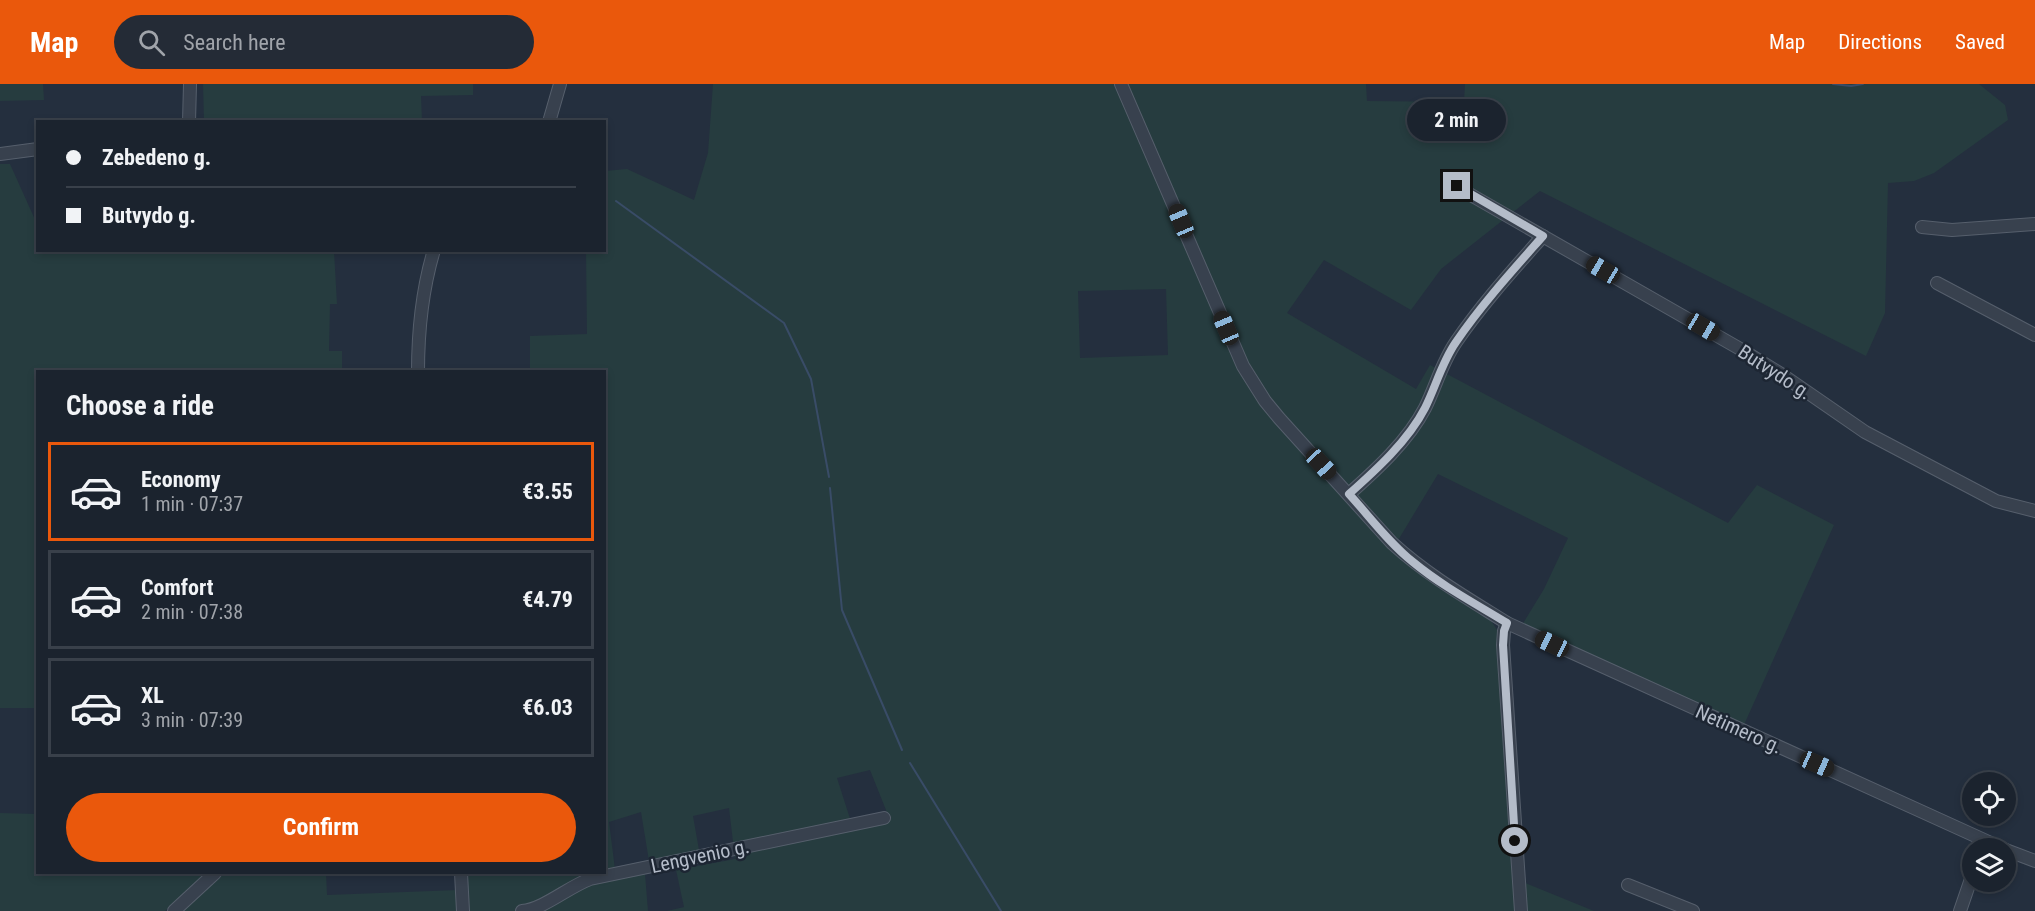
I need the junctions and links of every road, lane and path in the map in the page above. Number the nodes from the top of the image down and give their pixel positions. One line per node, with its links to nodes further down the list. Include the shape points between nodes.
1 (190, 84): 4 (street)
2 (560, 84): 5 (street)
3 (1121, 84): 16 (street, Netimero g., via 1243,366 1279,418)
4 (189, 120)
5 (550, 120)
6 (36, 149): 7 (street)
7 (0, 154)
8 (1457, 186): 11 (street, Butvydo g.)
9 (2035, 224): 10 (street, via 1952,230)
10 (1922, 227)
11 (1543, 236): 16 (street, via 1455,343 1424,411 1403,440); 17 (street, Butvydo g., via 1742,350 1865,432 1996,501)
12 (434, 252): 15 (street, via 420,316)
13 (1937, 283): 14 (street)
14 (2035, 335)
15 (418, 370)
16 (1349, 494): 18 (street, Netimero g., via 1412,562)
17 (2035, 511)
18 (1507, 623): 20 (street, Netimero g.); 30 (street, via 1503,645)
19 (884, 818): 29 (street, Lengvenio g., via 590,879)
20 (1969, 838)
21 (2016, 853): 22 (street, Netimero g.)
22 (2035, 861)
23 (214, 874): 27 (street)
24 (461, 874): 28 (street)
25 (1628, 885): 31 (street)
26 (1967, 892): 32 (street)
27 (174, 911)
28 (463, 911)
29 (522, 911)
30 (1521, 911)
31 (1693, 911)
32 (1960, 911)

